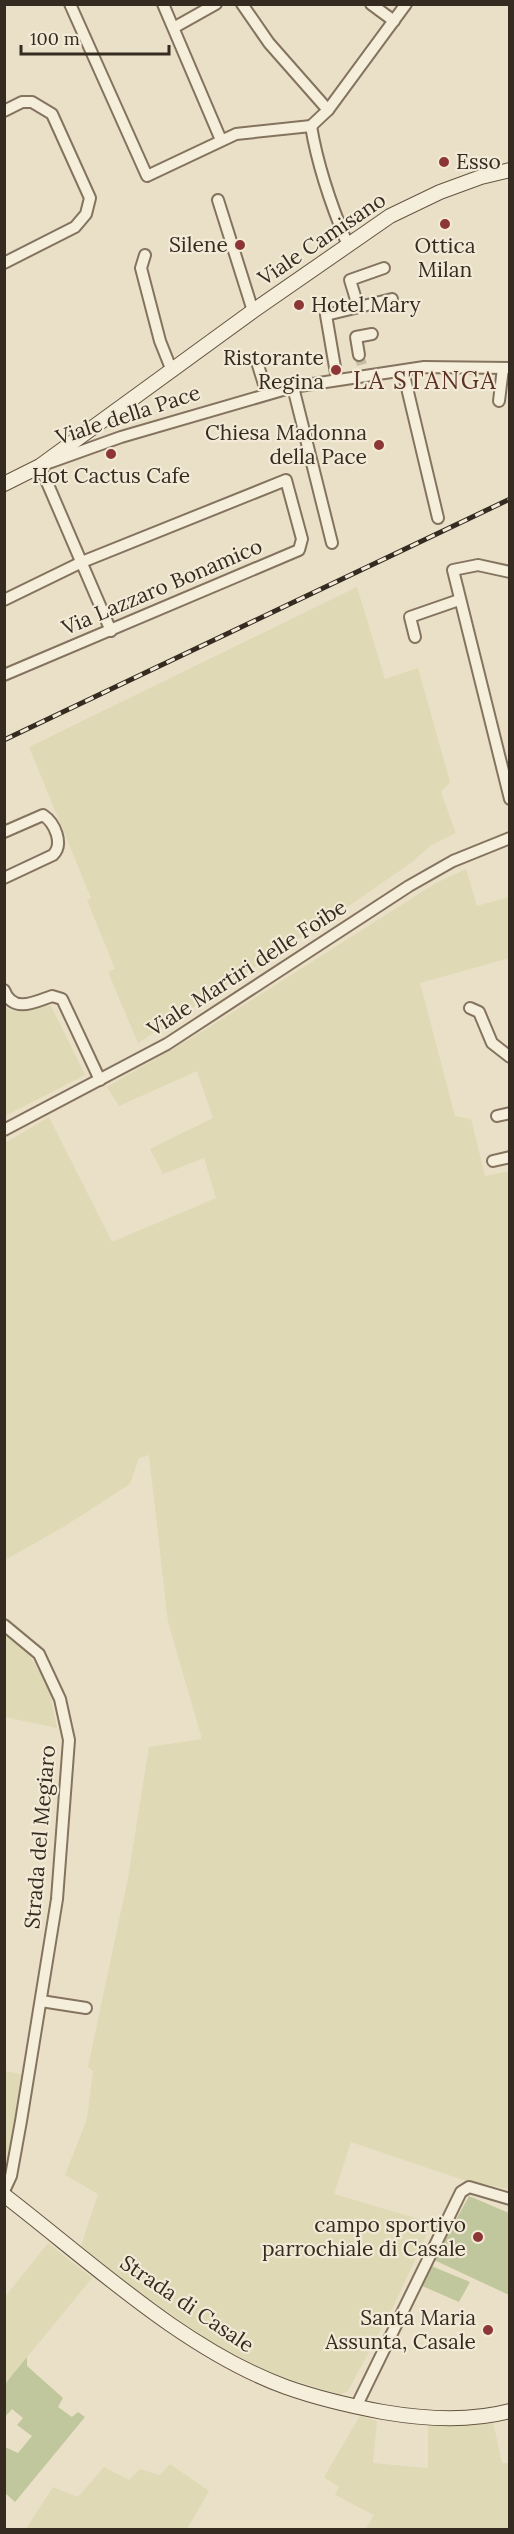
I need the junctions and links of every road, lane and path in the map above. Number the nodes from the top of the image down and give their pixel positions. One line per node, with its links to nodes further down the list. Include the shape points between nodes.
1 (70, 4): 12 (street, via 147,176)
2 (163, 4): 8 (street)
3 (216, 4): 8 (street)
4 (242, 4): 9 (street, via 269,43)
5 (370, 4): 7 (street)
6 (406, 4): 7 (street)
7 (394, 21): 9 (street)
8 (174, 27): 12 (street)
9 (328, 110): 11 (street)
10 (4, 111): 17 (street, via 22,102 32,102 52,114 90,198 86,214 75,227)
11 (311, 126): 12 (street, via 236,134); 15 (street, via 325,189)
12 (221, 140)
13 (510, 170): 15 (main road, Viale Camisano, via 440,192)
14 (218, 200): 21 (street)
15 (347, 243): 21 (main road, Viale Camisano)
16 (145, 255): 26 (street, via 141,268)
17 (4, 263)
18 (384, 268): 20 (street, via 350,280)
19 (392, 299): 20 (street)
20 (358, 306): 28 (street, via 326,315)
21 (252, 311): 26 (main road, Viale Camisano)
22 (372, 334): 24 (street, via 356,337)
23 (257, 362): 30 (street)
24 (362, 365): 27 (street, Viale della Pace); 28 (street, Viale della Pace)
25 (506, 368): 27 (street, Viale della Pace, via 424,367); 31 (street, Viale della Pace)
26 (172, 371): 32 (main road, Viale Camisano)
27 (403, 371): 34 (street)
28 (337, 379): 29 (street, Viale della Pace)
29 (293, 387): 30 (street, Viale della Pace); 35 (street)
30 (267, 394): 32 (street, Viale della Pace, via 121,437)
31 (499, 401)
32 (40, 466): 33 (main road, Viale della Pace); 36 (street)
33 (4, 484)
34 (438, 518)
35 (332, 543)
36 (82, 562): 38 (street); 40 (street); 40 (street, Via Lazzaro Bonamico, via 286,480 302,539 299,550)
37 (510, 572): 39 (street, via 478,565 453,570)
38 (4, 600)
39 (459, 600): 41 (street, via 410,617); 43 (street)
40 (111, 631): 42 (street, Via Lazzaro Bonamico)
41 (415, 637)
42 (4, 675)
43 (510, 799)
44 (4, 832): 46 (street, via 43,815 59,842 53,855)
45 (510, 838): 50 (street, Viale Martiri delle Foibe, via 453,861 410,886 167,1044)
46 (4, 878)
47 (4, 990): 50 (street, via 17,1005 52,996 62,999)
48 (470, 1008): 49 (street, via 479,1012 492,1043)
49 (510, 1057)
50 (100, 1080): 53 (street, Viale Martiri delle Foibe)
51 (510, 1113): 52 (street)
52 (497, 1116)
53 (4, 1130)
54 (510, 1157): 55 (street)
55 (493, 1161)
56 (4, 1625): 57 (street, Strada del Megiaro, via 22,1637 43,1661 60,1699 69,1740 57,1899)
57 (41, 2001): 58 (street); 59 (street, Strada del Megiaro, via 21,2121)
58 (86, 2008)
59 (4, 2193): 61 (main road, Strada di Casale, via 136,2300 216,2353 286,2387)
60 (510, 2199): 61 (street, via 469,2187 461,2192)
61 (356, 2407): 62 (main road, Strada di Casale, via 416,2418 492,2416)
62 (510, 2411)

